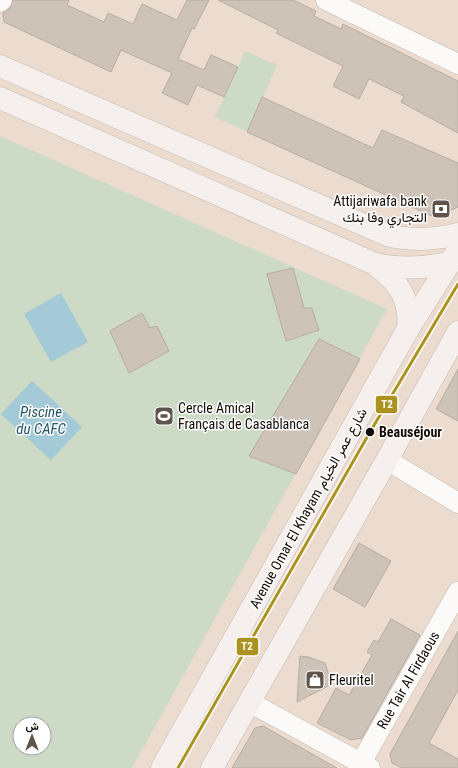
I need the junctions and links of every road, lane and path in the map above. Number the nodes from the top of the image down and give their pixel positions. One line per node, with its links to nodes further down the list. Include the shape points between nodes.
1 (2, 0): 3 (street)
2 (326, 0): 4 (street)
3 (0, 2)
4 (458, 64)
5 (0, 66): 7 (street, via 386,235 414,241)
6 (0, 98): 9 (street)
7 (458, 234)
8 (455, 258): 9 (street, via 405,267); 10 (street, Avenue Omar El Khayam شارع عمر الخيام)
9 (375, 264): 10 (street, via 402,291 407,308)
10 (408, 328): 17 (street, Avenue Omar El Khayam شارع عمر الخيام)
11 (458, 332): 12 (street)
12 (387, 460): 13 (street); 15 (street)
13 (458, 503)
14 (458, 592): 16 (street, Rue Tair Al Firdaous)
15 (249, 702): 16 (street); 18 (street)
16 (363, 766)
17 (162, 768)
18 (212, 768)

